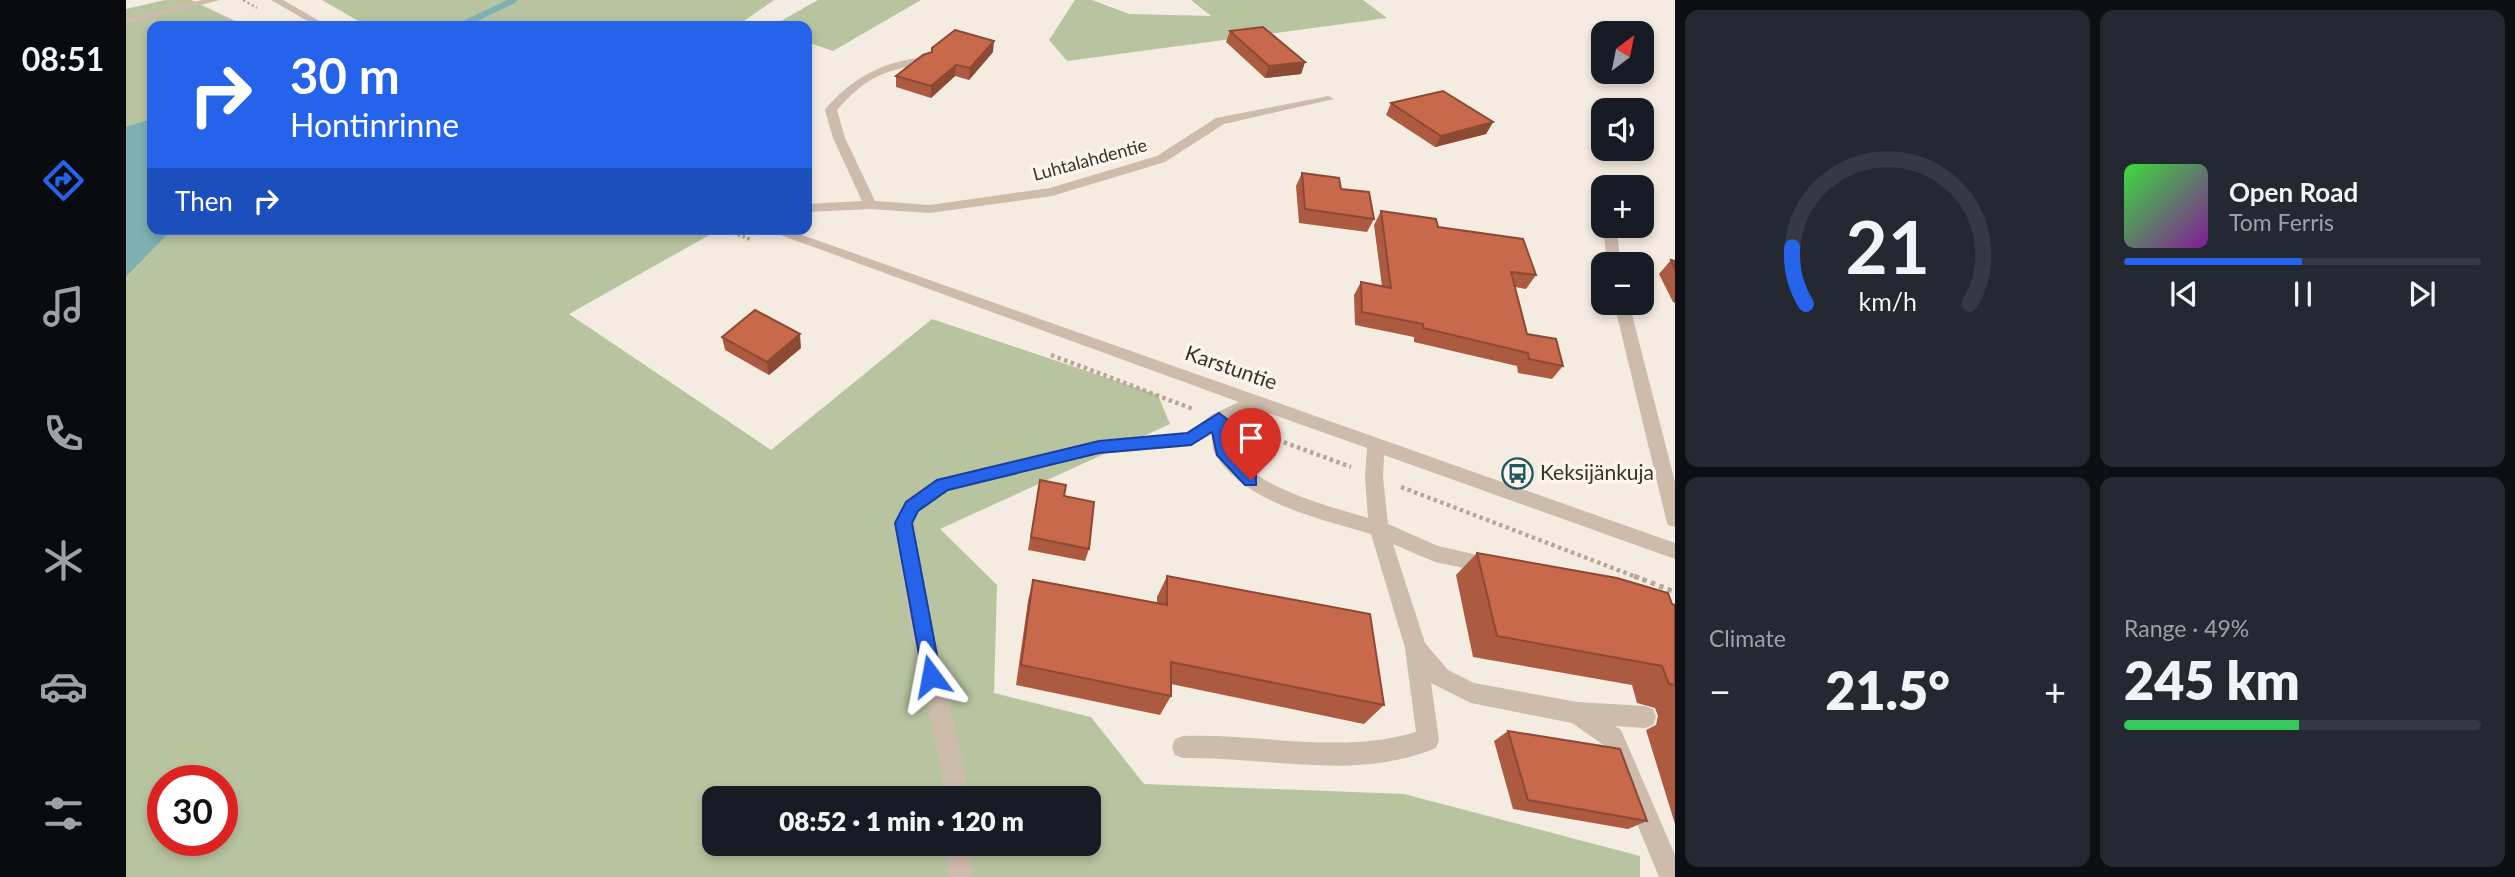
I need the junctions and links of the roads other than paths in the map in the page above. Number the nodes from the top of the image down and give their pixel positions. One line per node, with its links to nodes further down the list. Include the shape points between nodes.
1 (215, 0): 3 (street)
2 (276, 0): 4 (street)
3 (126, 21)
4 (314, 21)
5 (925, 60): 7 (street, via 891,63 869,74 831,110)
6 (1328, 99): 7 (street, Luhtalahdentie, via 1220,121 1161,159 1052,192 930,209)
7 (870, 205): 8 (street, Luhtalahdentie)
8 (812, 208)
9 (788, 235): 11 (street, Karstuntie)
10 (1624, 315): 14 (street)
11 (1258, 401): 12 (street); 13 (street, Karstuntie)
12 (1219, 419): 15 (street, via 1222,451 1251,480 1289,501); 22 (street, via 1191,439 1099,447 943,485 912,506 903,523)
13 (1376, 443): 15 (street); 16 (street, Karstuntie)
14 (1675, 519)
15 (1379, 528): 17 (street, via 1435,554); 18 (street)
16 (1675, 551)
17 (1511, 570)
18 (1416, 648): 19 (street, via 1440,677 1471,693); 21 (street, via 1428,740 1396,753 1325,757 1218,744)
19 (1577, 713): 20 (street); 24 (street, via 1613,738)
20 (1645, 717)
21 (1183, 747)
22 (954, 786)
23 (959, 856): 25 (street)
24 (1670, 873)
25 (960, 877)

